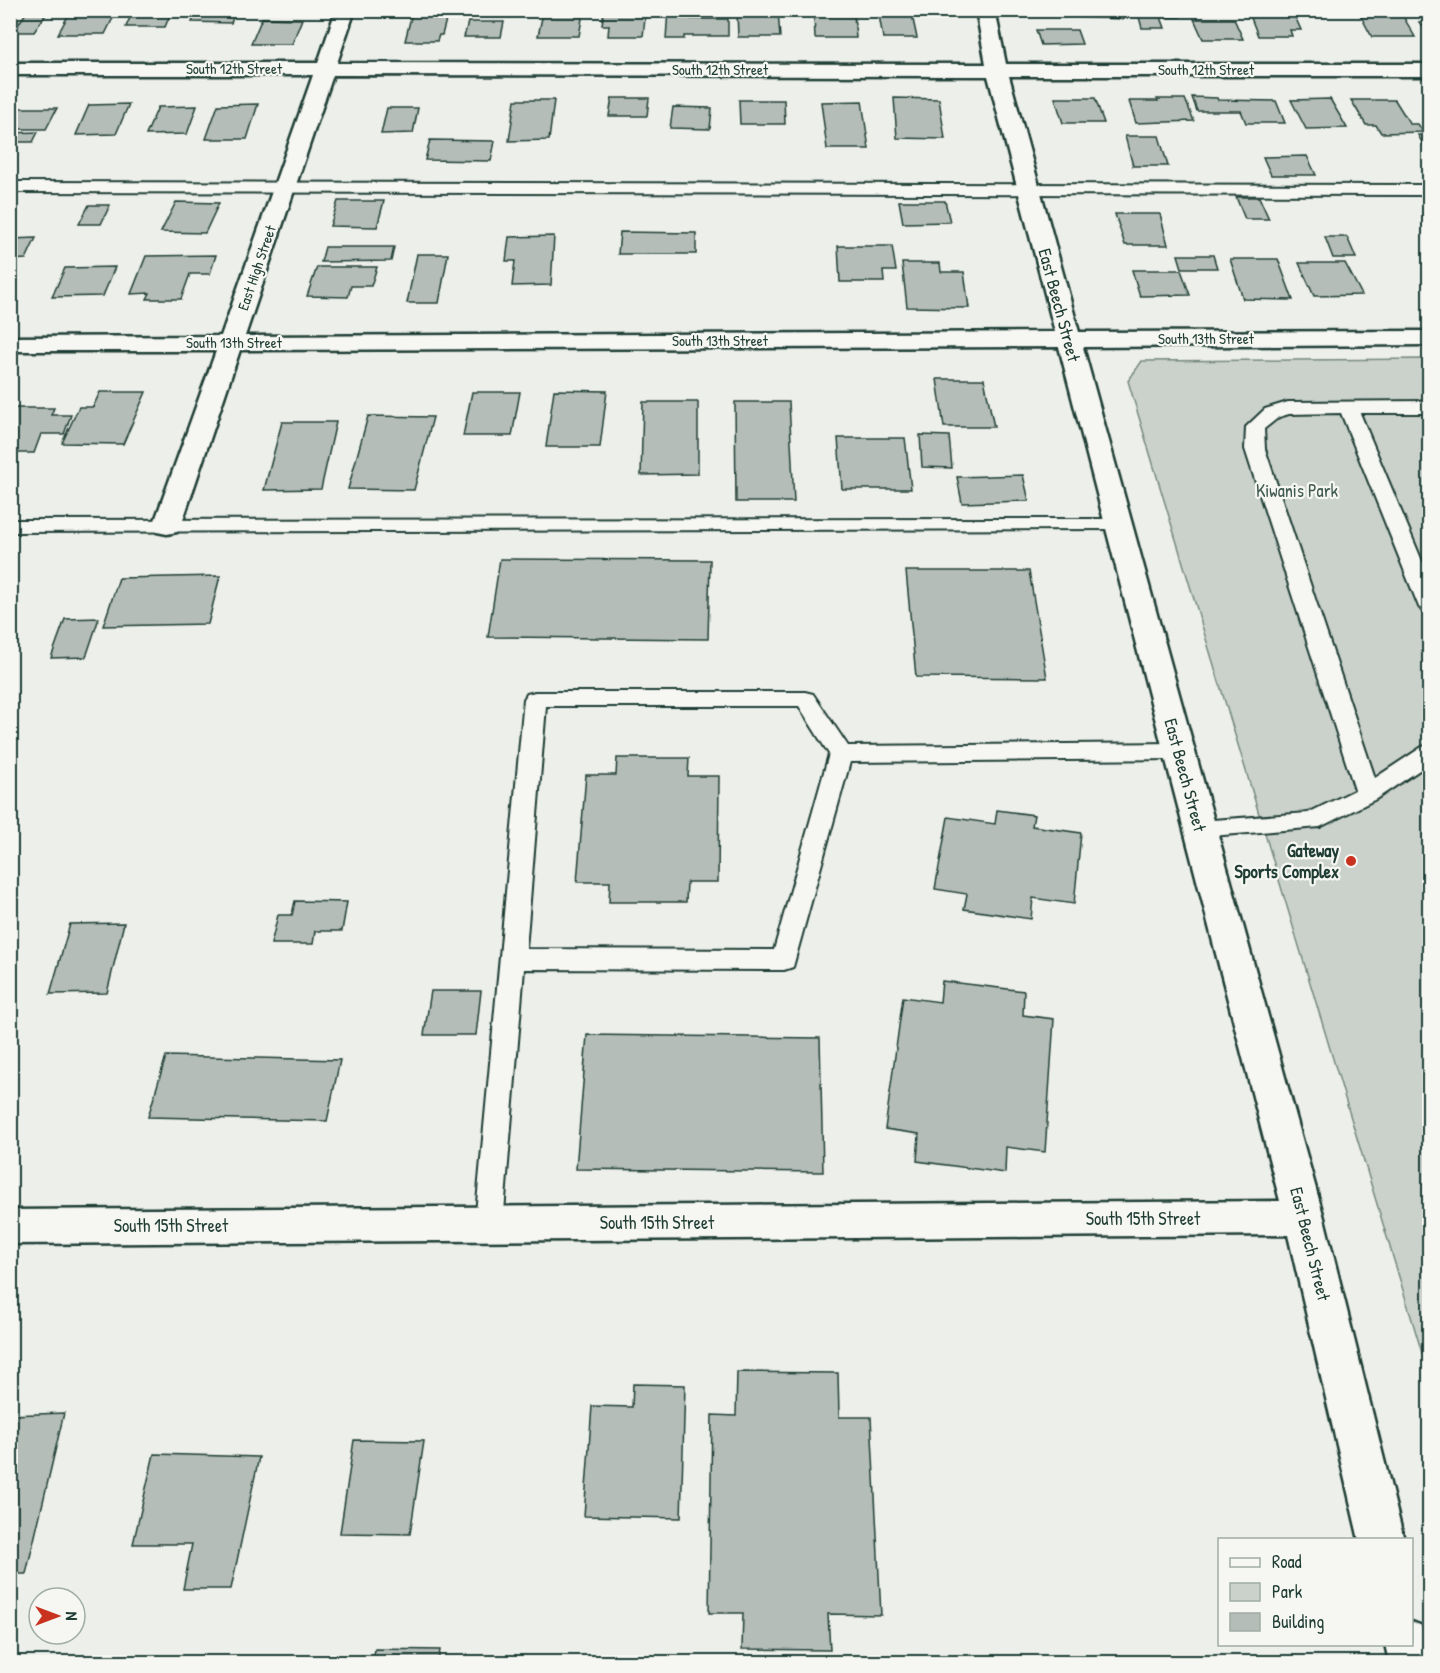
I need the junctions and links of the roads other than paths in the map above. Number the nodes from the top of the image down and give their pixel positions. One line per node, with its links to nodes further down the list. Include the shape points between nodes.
1 (346, 10): 4 (street, East High Street)
2 (985, 10): 5 (street, East Beech Street)
3 (10, 69): 4 (street, South 12th Street)
4 (326, 69): 5 (street, South 12th Street); 8 (street, East High Street)
5 (997, 70): 6 (street, South 12th Street); 9 (street, East Beech Street)
6 (1430, 70)
7 (10, 187): 8 (lane)
8 (285, 187): 9 (lane); 13 (street, East High Street)
9 (1028, 189): 10 (lane); 12 (street, East Beech Street)
10 (1430, 190)
11 (1430, 338): 12 (street, South 13th Street)
12 (1068, 340): 13 (street, South 13th Street); 17 (street, East Beech Street)
13 (231, 343): 14 (street, South 13th Street); 19 (street, East High Street)
14 (10, 344)
15 (1430, 406): 16 (lane)
16 (1348, 407): 20 (lane); 24 (lane, via 1288,408 1272,413 1255,427 1255,449)
17 (1118, 525): 19 (lane); 21 (street, East Beech Street)
18 (10, 526): 19 (lane)
19 (167, 526)
20 (1430, 607)
21 (1179, 752): 23 (lane); 25 (street, East Beech Street)
22 (1430, 752): 24 (lane)
23 (842, 754): 26 (lane, via 784,960); 26 (lane, via 805,699 535,699)
24 (1368, 794): 25 (lane, via 1312,821)
25 (1199, 828): 27 (street, East Beech Street)
26 (513, 959): 28 (lane)
27 (1304, 1218): 28 (street, South 15th Street); 30 (street, East Beech Street)
28 (489, 1224): 29 (street, South 15th Street)
29 (10, 1227)
30 (1382, 1538)
31 (1408, 1646): 32 (street)
32 (1412, 1662)

